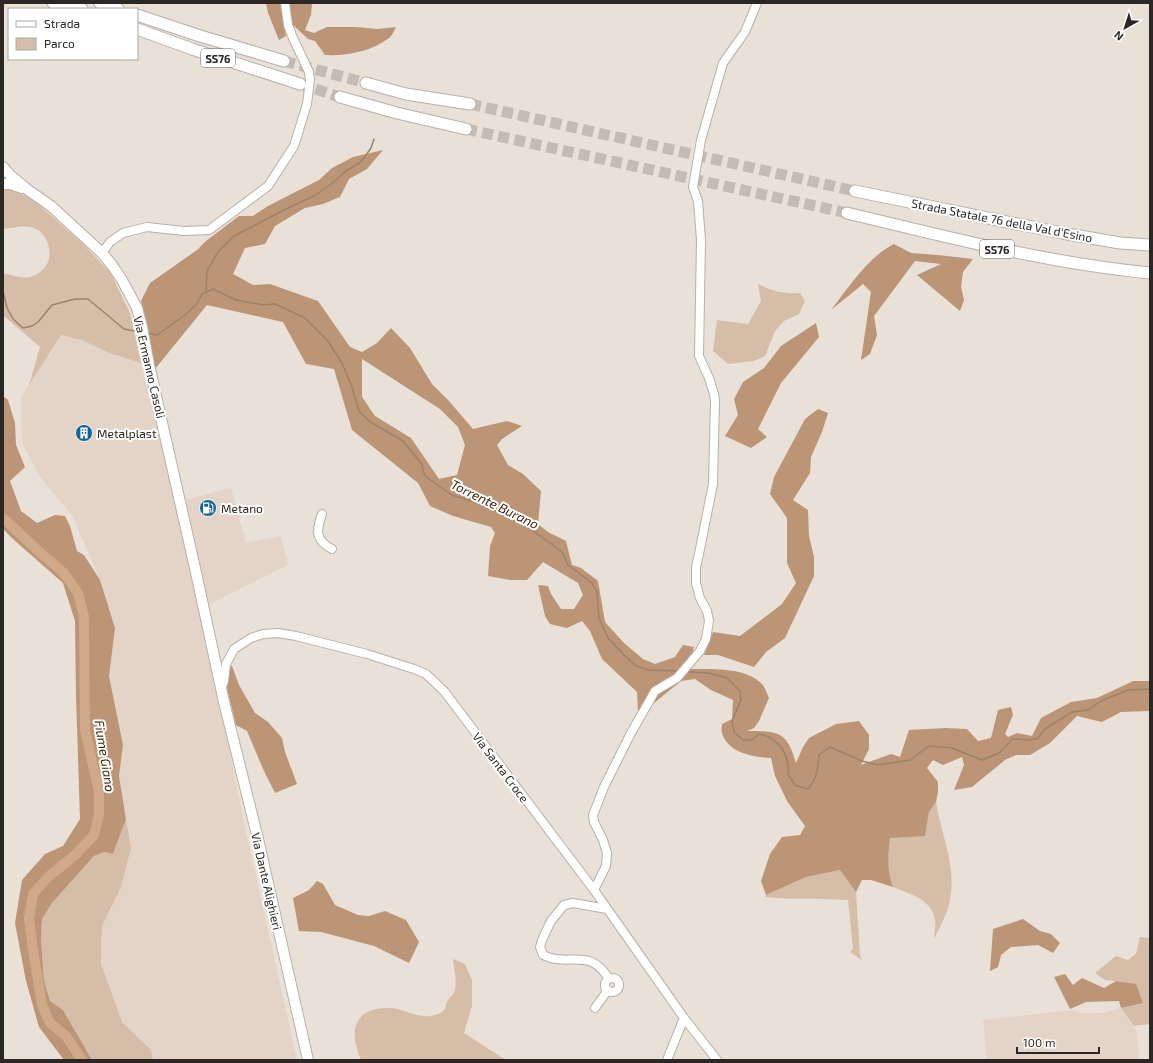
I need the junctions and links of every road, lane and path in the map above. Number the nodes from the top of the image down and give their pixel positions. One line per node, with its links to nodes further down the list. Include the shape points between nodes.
1 (53, 3): 6 (highway)
2 (66, 3): 7 (highway)
3 (102, 3): 8 (highway)
4 (285, 3): 23 (street, via 288,25 309,72 310,80 307,104 294,146 268,186 209,230 184,231 147,227 122,233 110,242)
5 (757, 3): 29 (street, via 745,32 723,63 701,140 693,187 698,201 701,240 699,356 714,394 715,413 713,484 696,567 696,583 709,622 706,639 700,652 677,678 655,691 604,787 593,815 607,853 606,866)
6 (66, 8)
7 (79, 8)
8 (115, 8)
9 (138, 15): 11 (highway, SS76)
10 (138, 29): 13 (highway, SS76)
11 (284, 61)
12 (366, 83): 15 (highway, via 406,94)
13 (300, 84)
14 (340, 97): 16 (highway)
15 (470, 104)
16 (466, 129)
17 (3, 167): 19 (main road, Via Ermanno Casoli)
18 (3, 184): 19 (main road, Via Ermanno Casoli)
19 (28, 190): 23 (main road, Via Ermanno Casoli, via 52,206)
20 (855, 191): 22 (highway, Strada Statale 76 della Val d'Esino / SS76, via 1062,233 1120,243)
21 (846, 213): 24 (highway, SS76, via 989,248 1083,265)
22 (1150, 245)
23 (102, 253): 27 (main road, Via Ermanno Casoli, via 130,295 142,327)
24 (1150, 273)
25 (322, 514): 26 (street, via 317,526 320,540)
26 (332, 550)
27 (221, 690): 28 (main road, Via Ermanno Casoli); 29 (street, Via Santa Croce, via 226,664 234,649 263,634 296,636 367,654 426,674 444,691)
28 (224, 702): 35 (main road, Via Dante Alighieri)
29 (594, 890): 30 (street, Via Santa Croce)
30 (607, 909): 31 (street, via 573,903 564,905 551,921 540,947 543,955 548,957 560,960 582,958 606,973 609,979 606,984 608,990); 32 (street, Via Santa Croce)
31 (595, 1008)
32 (684, 1018): 33 (street, Via Santa Croce); 34 (street)
33 (690, 1026): 34 (street); 37 (street, Via Santa Croce)
34 (681, 1027): 36 (street)
35 (308, 1060)
36 (667, 1060)
37 (718, 1060)

